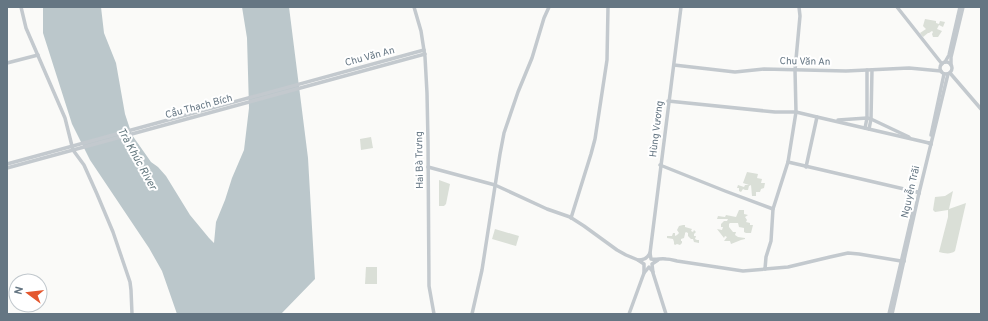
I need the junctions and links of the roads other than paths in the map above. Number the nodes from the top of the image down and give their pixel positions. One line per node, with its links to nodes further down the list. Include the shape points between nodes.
1 (21, 7): 11 (street, via 26,28)
2 (414, 7): 10 (street, Hai Bà Trưng)
3 (549, 7): 40 (street, via 504,133)
4 (608, 7): 43 (street, via 607,60 595,139)
5 (681, 7): 14 (street, Hùng Vương)
6 (799, 7): 16 (street)
7 (897, 7): 13 (street)
8 (962, 7): 9 (street)
9 (959, 17): 13 (street, via 949,55); 15 (street)
10 (425, 52): 20 (street, Chu Văn An); 38 (street, Hai Bà Trưng)
11 (38, 55): 12 (street); 32 (street, via 65,118)
12 (7, 63)
13 (944, 63): 15 (street); 18 (street)
14 (674, 65): 16 (street, Chu Văn An, via 735,72 764,69); 21 (street, Hùng Vương)
15 (951, 65): 19 (street, via 952,69)
16 (795, 70): 17 (street, Chu Văn An); 23 (street)
17 (869, 70): 18 (street, Chu Văn An, via 909,68); 25 (street)
18 (939, 71): 19 (street)
19 (947, 74): 22 (street); 31 (street, Nguyễn Trãi)
20 (320, 81): 32 (street, Cầu Thạch Bích)
21 (668, 101): 23 (street); 36 (street, Hùng Vương)
22 (981, 109)
23 (796, 112): 24 (street); 33 (street)
24 (817, 117): 26 (street); 37 (street)
25 (869, 118): 26 (street); 27 (street); 28 (street)
26 (833, 120): 27 (street)
27 (867, 129): 29 (street)
28 (897, 131): 29 (street); 30 (street)
29 (896, 135): 30 (street)
30 (915, 140): 31 (street)
31 (930, 143): 41 (street, Nguyễn Trãi)
32 (72, 148): 34 (street, Cầu Thạch Bích); 54 (street, via 84,165 113,232 130,282)
33 (788, 162): 37 (street); 42 (street)
34 (17, 163): 35 (street); 39 (street)
35 (7, 164)
36 (660, 165): 42 (street); 44 (street, Hùng Vương)
37 (806, 166): 41 (street)
38 (428, 167): 40 (street); 55 (street, Hai Bà Trưng, via 429,286)
39 (7, 168)
40 (495, 185): 43 (street); 56 (street, via 482,270)
41 (918, 193): 49 (street, Nguyễn Trãi)
42 (773, 209): 52 (street, via 771,241)
43 (571, 218): 48 (street, via 617,250)
44 (650, 253): 45 (street); 46 (street)
45 (646, 259): 46 (street); 48 (street); 50 (street)
46 (651, 259): 47 (street); 51 (street)
47 (659, 259): 51 (street); 52 (street, via 737,270)
48 (638, 260): 50 (street)
49 (902, 261): 52 (street, via 848,253); 59 (street, Nguyễn Trãi)
50 (644, 264): 51 (street); 53 (street)
51 (651, 266): 53 (street); 58 (street)
52 (765, 270)
53 (644, 273): 57 (street)
54 (132, 314)
55 (434, 314)
56 (472, 314)
57 (629, 314)
58 (666, 314)
59 (891, 314)

